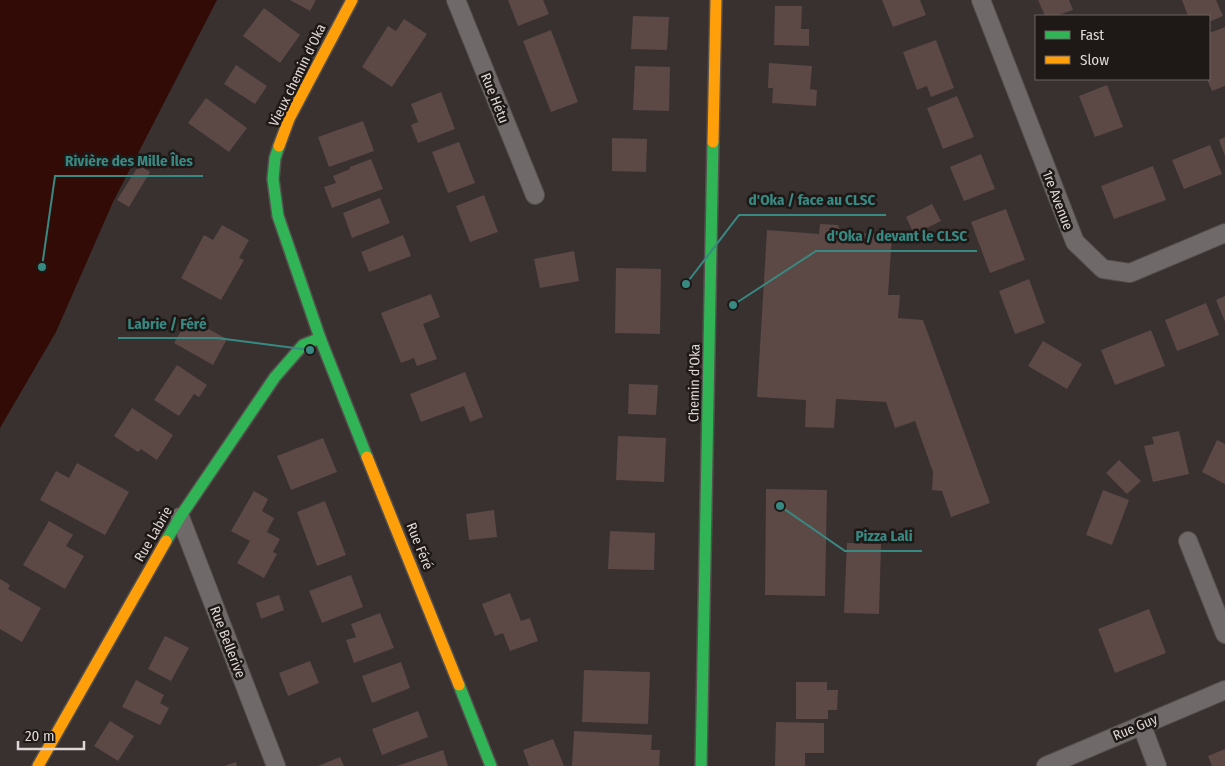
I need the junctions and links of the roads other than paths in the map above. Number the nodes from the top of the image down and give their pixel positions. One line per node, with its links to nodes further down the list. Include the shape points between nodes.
1 (352, 0): 7 (street, Vieux chemin d'Oka, via 289,119 275,158 278,216)
2 (456, 0): 5 (street, Rue Hétu)
3 (716, 0): 16 (street, Chemin d'Oka)
4 (981, 0): 6 (street, 1re Avenue, via 1074,242 1103,269 1130,273)
5 (535, 195)
6 (1225, 233)
7 (320, 338): 8 (street, Rue Labrie, via 303,345 275,377); 15 (street, Rue Féré)
8 (180, 517): 13 (street, Rue Labrie); 14 (street, Rue Bellerive)
9 (1188, 541): 10 (street)
10 (1225, 634)
11 (1225, 690): 12 (street, Rue Guy)
12 (1142, 726): 17 (street, Rue Guy); 18 (street)
13 (38, 766)
14 (276, 766)
15 (491, 766)
16 (701, 766)
17 (1046, 766)
18 (1157, 766)

